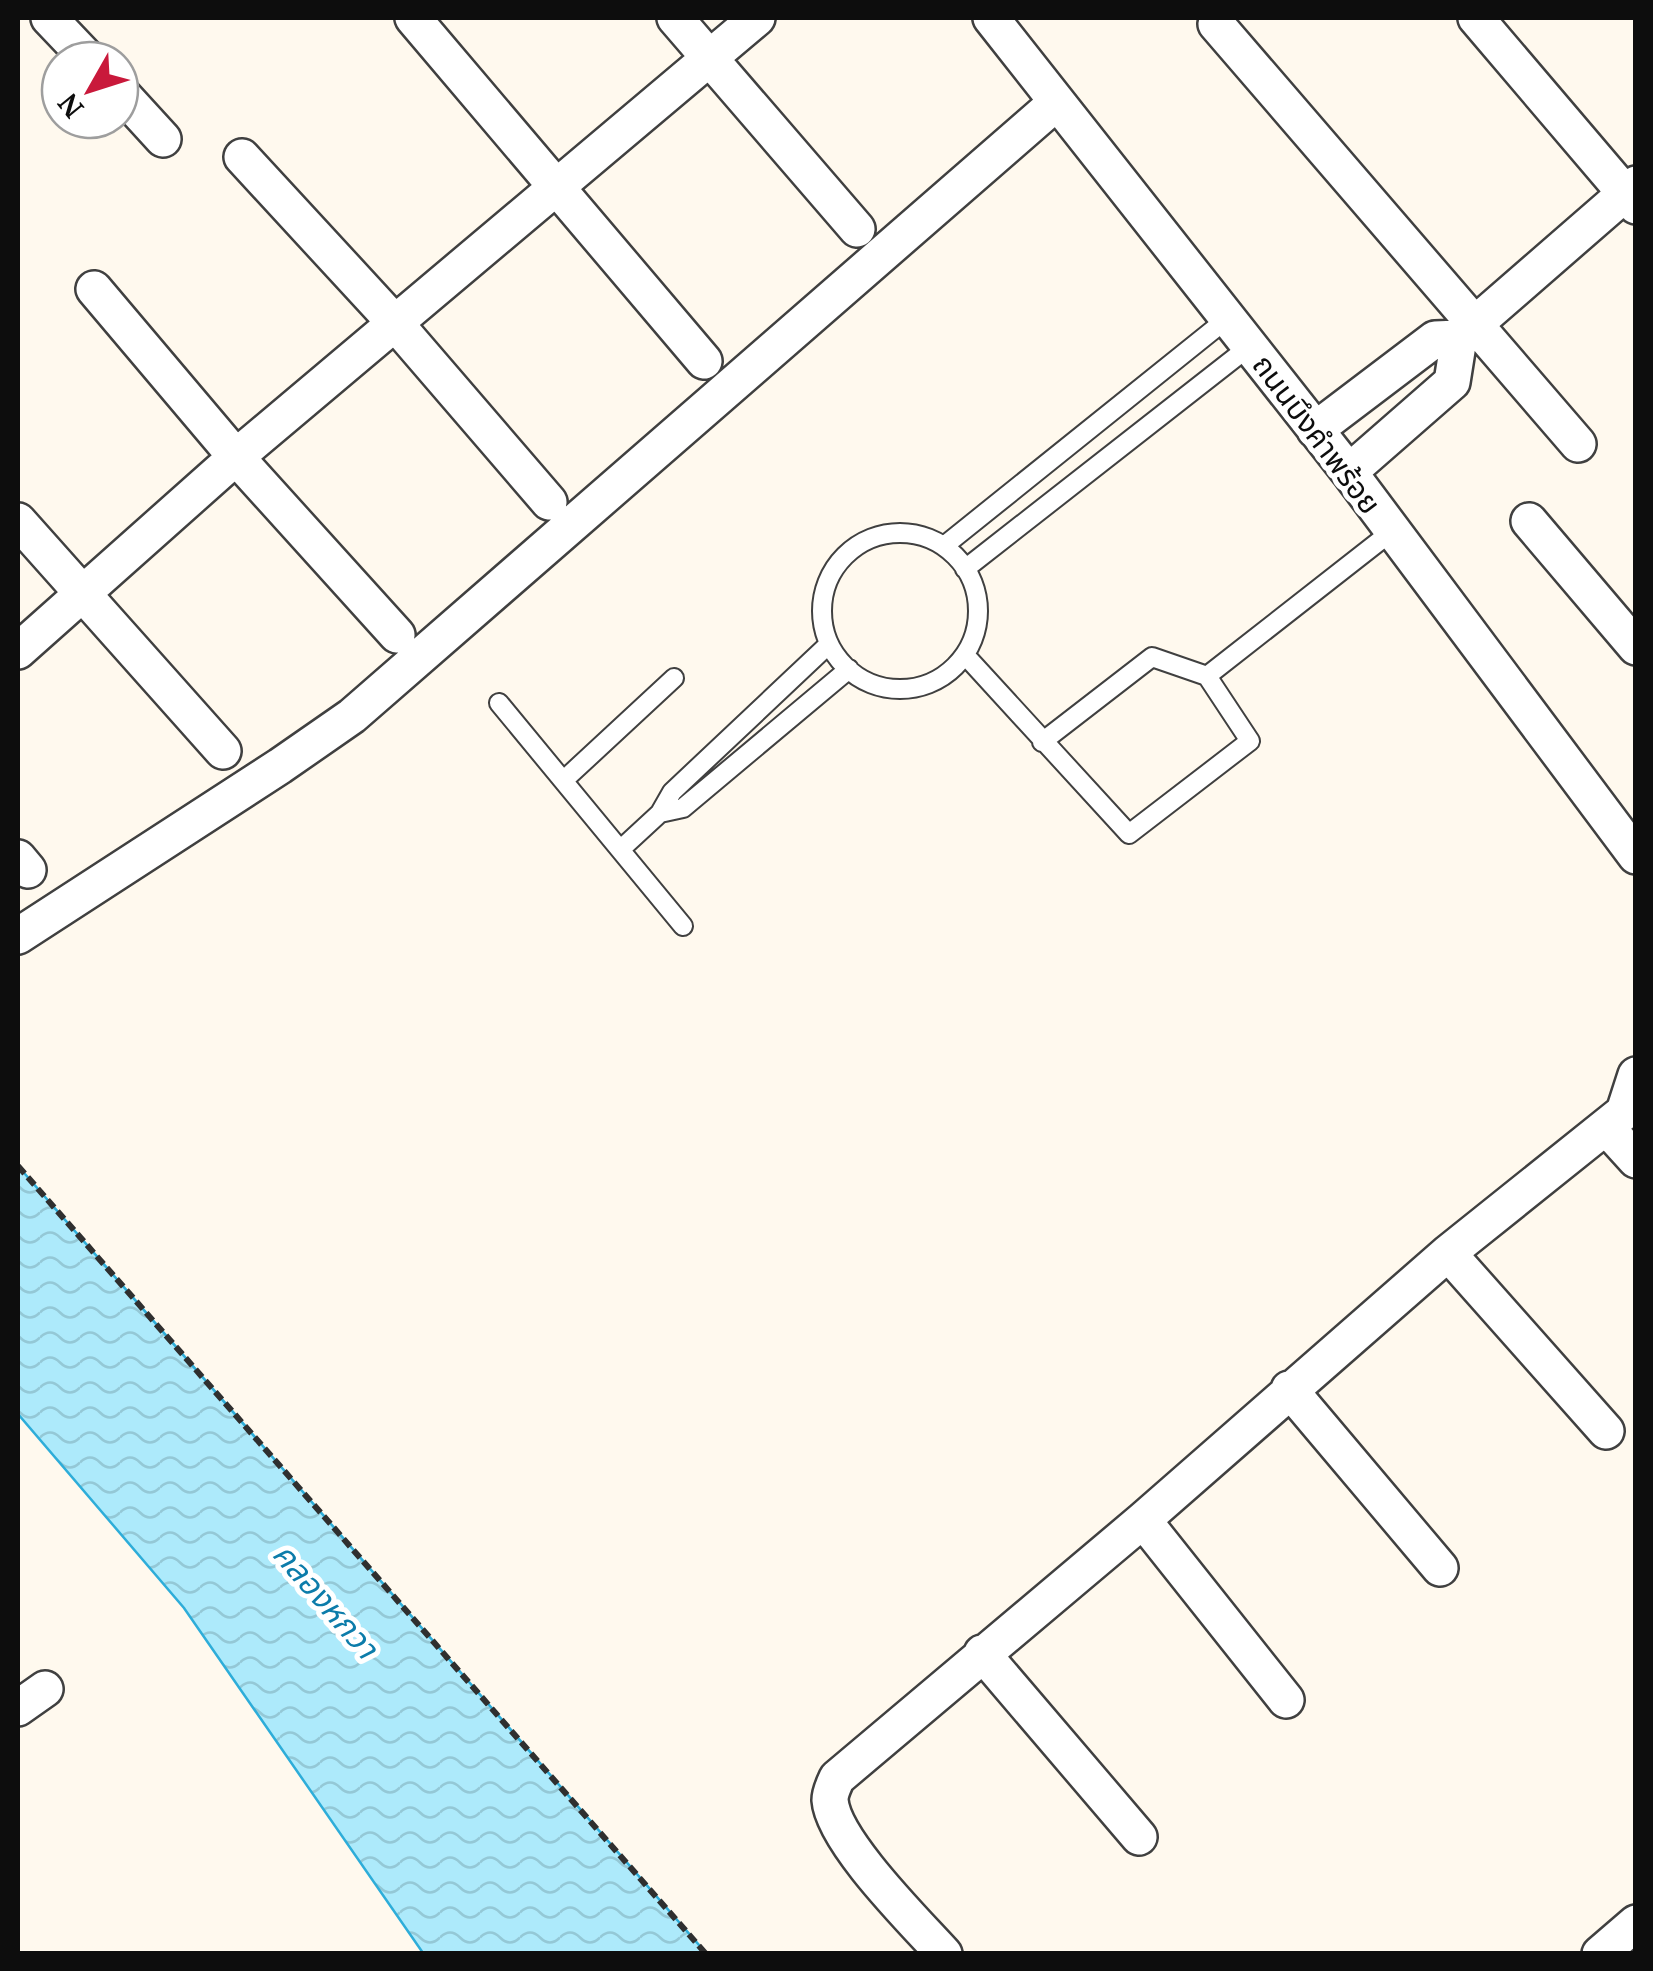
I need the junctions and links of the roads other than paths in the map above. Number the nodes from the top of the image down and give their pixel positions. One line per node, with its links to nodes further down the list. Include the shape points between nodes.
1 (49, 18): 8 (street)
2 (413, 18): 14 (street)
3 (676, 18): 9 (street)
4 (756, 18): 9 (street)
5 (991, 18): 10 (street, ถนนบึงคำพร้อย)
6 (1476, 18): 15 (street)
7 (1216, 24): 20 (street)
8 (70, 40)
9 (710, 58): 14 (street); 16 (street)
10 (1057, 102): 18 (street, ถนนบึงคำพร้อย); 50 (street, via 352,716)
11 (140, 113): 12 (street)
12 (164, 138)
13 (242, 157): 19 (street)
14 (559, 186): 19 (street); 22 (street)
15 (1632, 195): 20 (street)
16 (857, 229)
17 (94, 289): 25 (street)
18 (1228, 318): 21 (street, ถนนบึงคำพร้อย); 31 (lane)
19 (396, 323): 25 (street); 27 (street)
20 (1467, 331): 23 (street, via 1435,339); 24 (street); 26 (street, via 1452,382)
21 (1250, 346): 23 (street, ถนนบึงคำพร้อย); 32 (lane)
22 (704, 360)
23 (1316, 430): 26 (street, ถนนบึงคำพร้อย)
24 (1578, 444)
25 (236, 457): 33 (street); 34 (street)
26 (1349, 472): 30 (street, ถนนบึงคำพร้อย)
27 (549, 502)
28 (1529, 521): 36 (street)
29 (18, 522): 33 (street)
30 (1391, 532): 40 (lane); 48 (street, ถนนบึงคำพร้อย)
31 (944, 546): 32 (lane); 35 (lane, via 896,533 849,551 822,604)
32 (965, 569): 38 (lane, via 978,617)
33 (83, 592): 37 (street); 44 (street)
34 (397, 634)
35 (829, 644): 39 (lane); 46 (lane, via 672,792)
36 (1636, 647)
37 (18, 650)
38 (965, 655): 39 (lane, via 952,670 915,688 874,685); 43 (lane)
39 (849, 669): 46 (lane, via 683,808)
40 (1207, 676): 43 (lane, via 1152,658); 43 (lane, via 1250,741 1134,834 1124,832)
41 (674, 678): 45 (lane)
42 (498, 702): 45 (lane)
43 (1042, 742)
44 (223, 751)
45 (564, 780): 47 (lane)
46 (660, 813): 47 (lane)
47 (621, 849): 49 (lane)
48 (1636, 856)
49 (682, 926)
50 (18, 936)
51 (1636, 1075): 52 (street)
52 (1622, 1118): 53 (street); 54 (street)
53 (1636, 1160)
54 (1448, 1253): 55 (street); 56 (street)
55 (1289, 1389): 57 (street); 58 (street)
56 (1606, 1431)
57 (1143, 1520): 59 (street); 60 (street)
58 (1440, 1568)
59 (982, 1654): 61 (street); 63 (street, via 837,1778 830,1802 878,1882)
60 (1286, 1700)
61 (1139, 1837)
62 (1636, 1923): 64 (street)
63 (944, 1954)
64 (1600, 1954)

